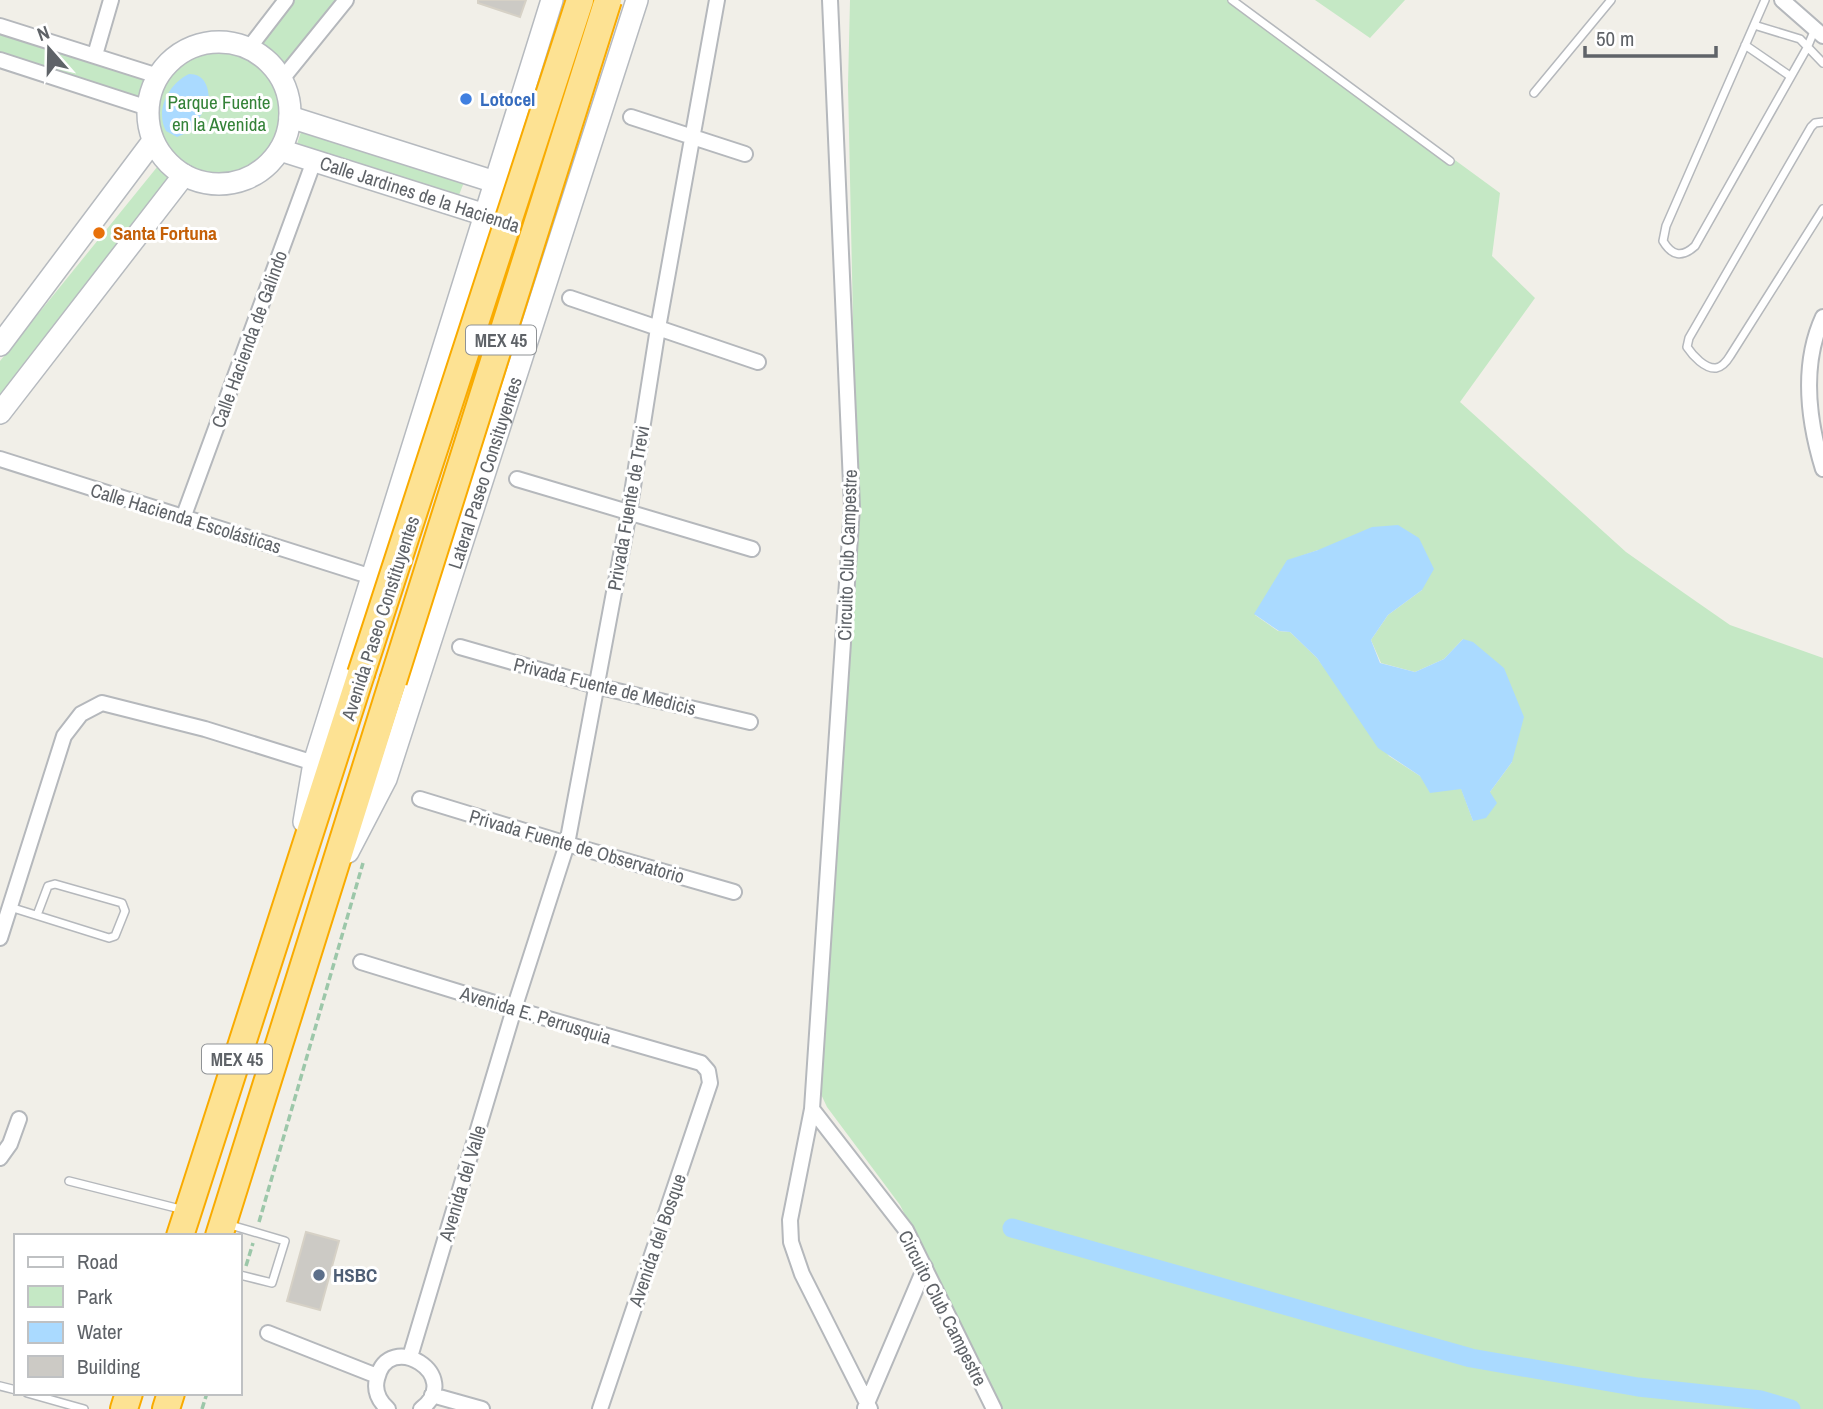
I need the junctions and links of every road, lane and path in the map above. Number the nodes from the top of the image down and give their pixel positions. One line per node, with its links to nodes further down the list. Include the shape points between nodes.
1 (111, 0): 20 (street)
2 (286, 0): 18 (street)
3 (346, 0): 25 (street)
4 (552, 0): 38 (main road)
5 (580, 0): 62 (highway, Avenida Paseo Constituyentes / MEX 45, bridge)
6 (608, 0): 64 (highway, Avenida Paseo Constituyentes / MEX 45, bridge)
7 (637, 0): 41 (main road, Lateral Paseo Consituyentes)
8 (717, 0): 31 (street, Privada Fuente de Trevi)
9 (830, 0): 71 (street, Circuito Club Campestre, via 852,507)
10 (1232, 0): 36 (lane)
11 (1611, 0): 26 (lane)
12 (1765, 0): 14 (lane)
13 (1782, 0): 16 (street)
14 (1754, 24): 17 (lane); 19 (lane, via 1792,35)
15 (0, 26): 20 (street)
16 (1819, 33): 19 (lane)
17 (1745, 45): 24 (lane); 24 (lane, via 1666,226 1663,241 1669,250 1687,254 1695,246)
18 (249, 48): 23 (main road, via 225,42 201,44 175,57); 25 (main road, via 268,61)
19 (1807, 48): 22 (lane); 24 (lane)
20 (95, 55): 23 (street)
21 (0, 60): 27 (street)
22 (1823, 63)
23 (158, 76): 27 (main road)
24 (1790, 76)
25 (282, 79): 28 (main road)
26 (1534, 93)
27 (148, 108): 32 (main road)
28 (290, 117): 33 (main road); 38 (main road, Calle Jardines de la Hacienda)
29 (631, 117): 31 (street)
30 (1823, 122): 39 (lane, via 1811,127 1689,338 1687,347 1693,357 1714,368 1730,356)
31 (693, 135): 34 (street); 44 (street, Privada Fuente de Trevi)
32 (153, 141): 37 (main road, via 166,161); 45 (main road)
33 (280, 150): 35 (main road, Calle Jardines de la Hacienda); 37 (main road, via 263,169 235,182 208,183)
34 (745, 154)
35 (314, 161): 40 (main road, Calle Jardines de la Hacienda); 52 (street, Calle Hacienda de Galindo)
36 (1450, 161)
37 (184, 175): 47 (main road)
38 (495, 182): 40 (main road)
39 (1823, 209)
40 (484, 215): 41 (main road, Calle Jardines de la Hacienda); 54 (main road)
41 (560, 239): 64 (main road, Lateral Paseo Consituyentes, via 386,779)
42 (570, 298): 44 (street)
43 (1823, 317): 49 (street, via 1808,376 1812,434)
44 (658, 328): 46 (street); 51 (street, Privada Fuente de Trevi)
45 (0, 345)
46 (758, 362)
47 (0, 413)
48 (0, 459): 52 (street, Calle Hacienda Escolásticas)
49 (1823, 469)
50 (517, 479): 51 (street)
51 (629, 512): 53 (street); 56 (street, Privada Fuente de Trevi)
52 (183, 518): 54 (street, Calle Hacienda Escolásticas)
53 (752, 549)
54 (372, 577): 58 (main road)
55 (460, 647): 56 (street, Privada Fuente de Medicis)
56 (596, 686): 57 (street, Privada Fuente de Medicis); 60 (street, Privada Fuente de Trevi)
57 (750, 722)
58 (314, 763): 62 (main road); 65 (street, via 102,703 81,713 64,736)
59 (420, 799): 60 (street, Privada Fuente de Observatorio)
60 (567, 845): 63 (street, Privada Fuente de Observatorio); 69 (street, Privada Fuente de Trevi)
61 (364, 860): 77 (path)
62 (294, 883): 75 (highway, Avenida Paseo Constituyentes / MEX 45)
63 (734, 891)
64 (324, 897): 76 (highway, Avenida Paseo Constituyentes / MEX 45)
65 (10, 907): 66 (lane); 67 (street)
66 (37, 915): 66 (lane, via 109,938 116,936 125,911 122,903 55,884 48,886)
67 (0, 938)
68 (361, 962): 69 (street, Avenida E. Perrusquia)
69 (514, 1009): 70 (street, Avenida E. Perrusquia, via 701,1063); 81 (street, Avenida del Valle)
70 (708, 1071): 90 (street, Avenida del Bosque, via 710,1083)
71 (812, 1109): 78 (street, Circuito Club Campestre, via 906,1230); 85 (street, Circuito Club Campestre, via 790,1220 791,1242)
72 (19, 1119): 73 (street)
73 (0, 1158)
74 (69, 1181): 75 (lane)
75 (184, 1223)
76 (221, 1229): 77 (lane)
77 (256, 1232): 79 (path); 79 (lane, via 285,1241 272,1283)
78 (925, 1267): 85 (street); 91 (street, Circuito Club Campestre)
79 (242, 1275)
80 (268, 1333): 82 (street)
81 (410, 1357): 82 (street, via 392,1359); 84 (street, via 431,1373)
82 (377, 1376): 87 (street, via 378,1399)
83 (34, 1395): 86 (lane)
84 (432, 1395): 88 (street); 89 (street)
85 (867, 1407)
86 (84, 1409)
87 (388, 1409)
88 (421, 1409)
89 (482, 1409)
90 (600, 1409)
91 (994, 1409)

